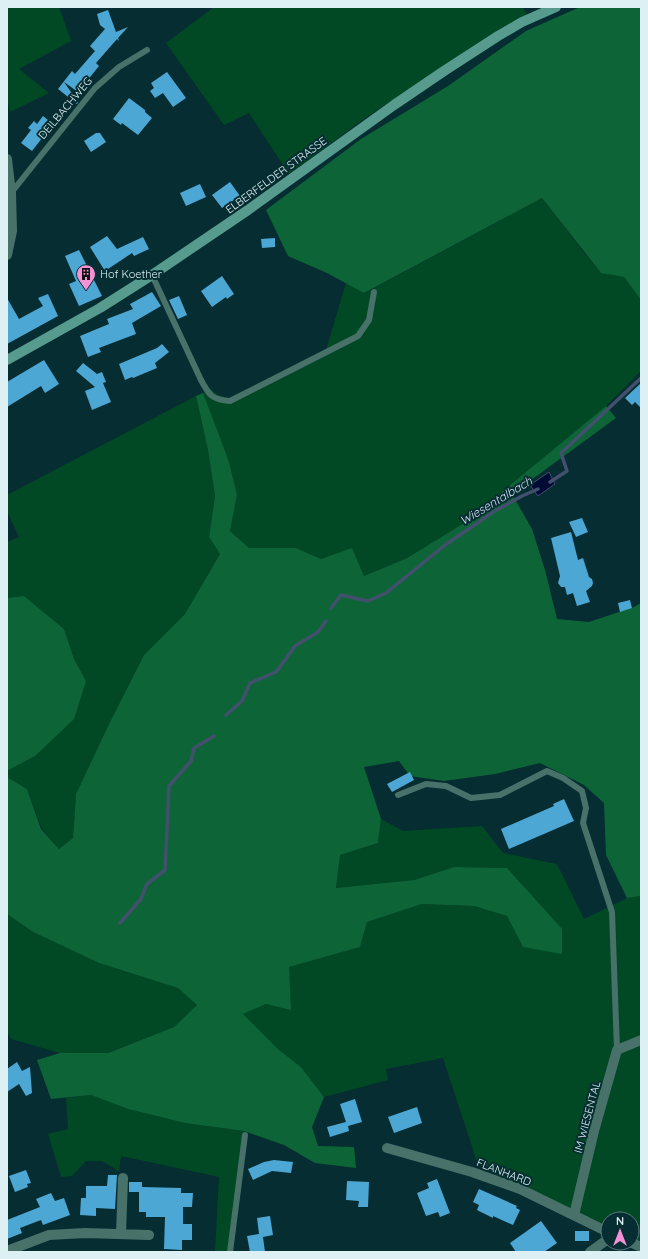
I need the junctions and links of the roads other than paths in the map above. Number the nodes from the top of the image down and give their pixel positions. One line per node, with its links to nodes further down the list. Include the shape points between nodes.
1 (556, 7): 7 (main road, ELBERFELDER STRASSE, via 522,22 444,71)
2 (148, 50): 4 (lane, DEILBACHWEG, via 119,66 95,88)
3 (7, 159): 4 (street)
4 (11, 193): 5 (street)
5 (9, 229): 6 (street)
6 (7, 255)
7 (152, 275): 8 (lane, via 210,395 230,401 358,336 369,320); 9 (main road, ELBERFELDER STRASSE, via 100,308)
8 (374, 292)
9 (7, 360)
10 (398, 795): 12 (lane, via 426,784 446,786 471,798 500,795 548,771 582,791 586,808 583,823 612,912)
11 (641, 1040): 12 (street)
12 (617, 1050): 16 (street, IM WIESENTAL)
13 (245, 1135): 22 (lane)
14 (387, 1148): 16 (street, FLANHARD, via 472,1172 520,1190)
15 (122, 1178): 18 (street)
16 (574, 1215): 17 (street, FLANHARD)
17 (600, 1228)
18 (121, 1234): 19 (street); 21 (street, via 49,1235)
19 (149, 1235)
20 (600, 1245): 23 (street)
21 (7, 1251)
22 (230, 1252)
23 (590, 1252)

